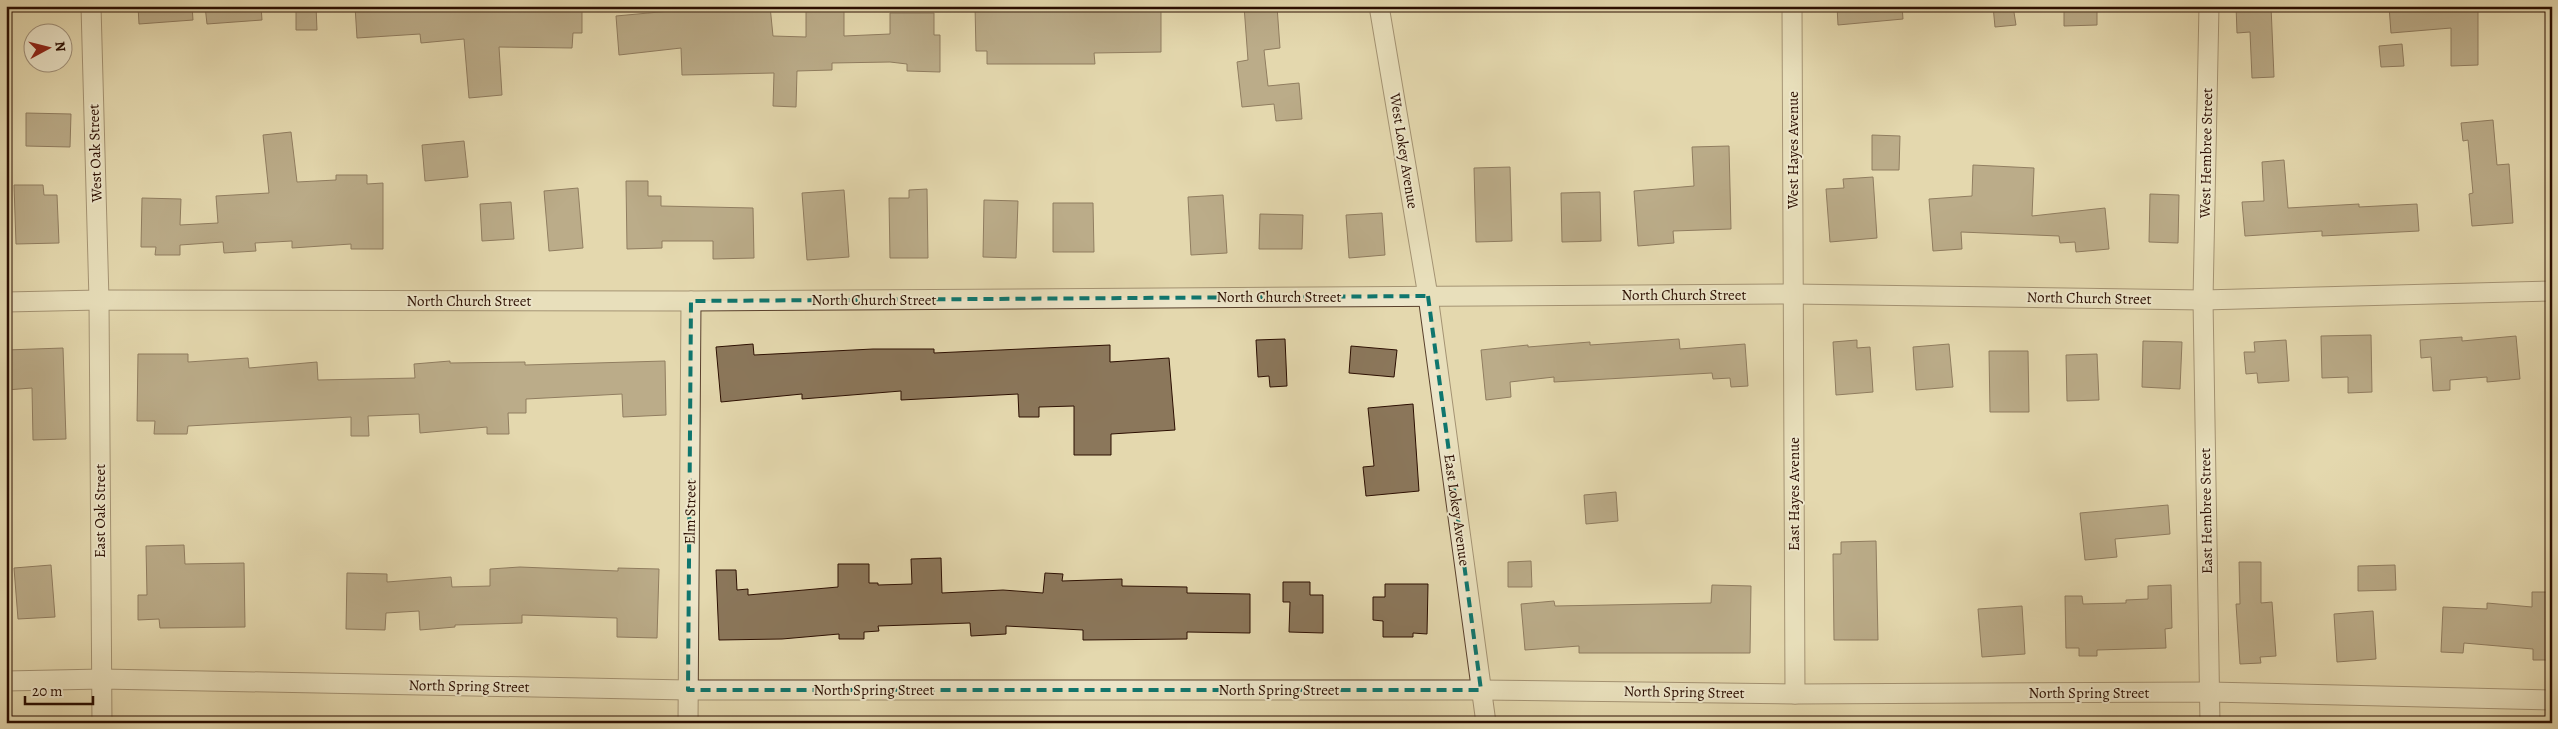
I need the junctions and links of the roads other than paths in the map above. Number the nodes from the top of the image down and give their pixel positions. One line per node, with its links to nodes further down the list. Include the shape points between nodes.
1 (91, 6): 8 (street, West Oak Street)
2 (1380, 6): 7 (street, West Lokey Avenue)
3 (1792, 6): 6 (street, West Hayes Avenue)
4 (2209, 6): 9 (street, West Hembree Street)
5 (2552, 291): 9 (street, North Church Street)
6 (1793, 294): 7 (street, North Church Street); 9 (street, North Church Street); 17 (street, East Hayes Avenue)
7 (1428, 296): 10 (street, North Church Street); 15 (street, East Lokey Avenue)
8 (99, 300): 10 (street, North Church Street); 11 (street, North Church Street); 12 (street, East Oak Street)
9 (2204, 300): 16 (street, East Hembree Street)
10 (691, 301): 14 (street, Elm Street)
11 (6, 302)
12 (102, 679): 13 (street, North Spring Street); 14 (street, North Spring Street); 19 (street, East Oak Street)
13 (6, 681)
14 (688, 690): 15 (street, North Spring Street); 20 (street, Elm Street)
15 (1481, 690): 17 (street, North Spring Street); 21 (street, East Lokey Avenue)
16 (2209, 692): 17 (street, North Spring Street); 18 (street, North Spring Street); 22 (street, East Hembree Street)
17 (1795, 694)
18 (2552, 700)
19 (102, 723)
20 (688, 723)
21 (1486, 723)
22 (2210, 723)

